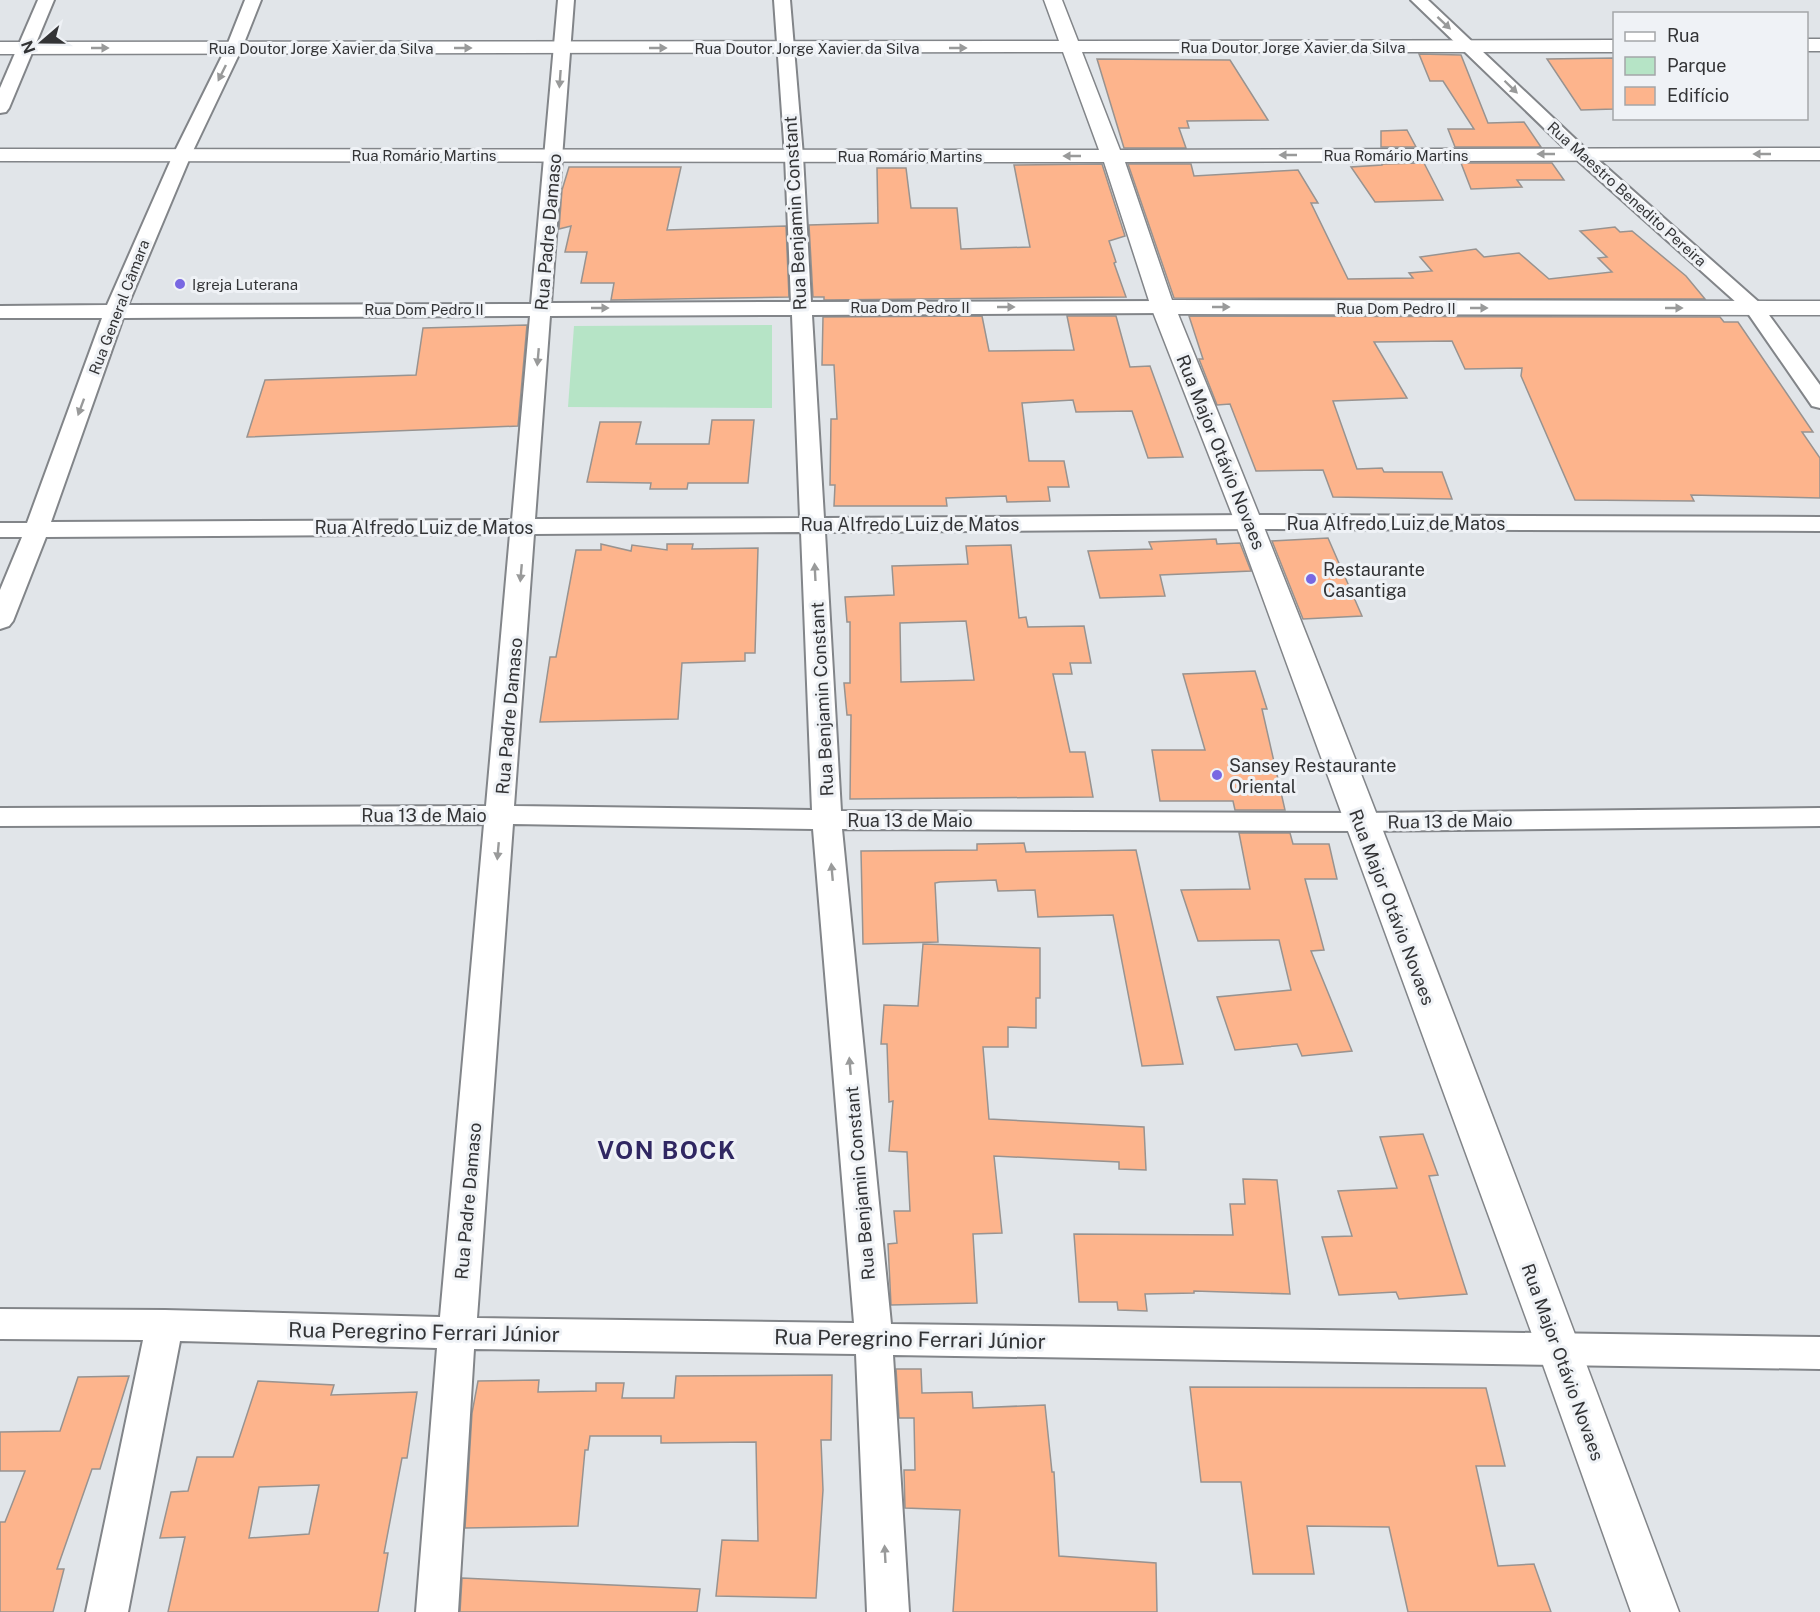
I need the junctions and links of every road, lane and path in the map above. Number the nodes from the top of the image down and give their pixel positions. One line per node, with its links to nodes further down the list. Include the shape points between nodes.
1 (46, 0): 10 (street)
2 (253, 0): 11 (street, Rua General Câmara)
3 (566, 0): 12 (street, Rua Padre Damaso)
4 (782, 0): 13 (street, Rua Benjamin Constant)
5 (1053, 0): 14 (street, Rua Major Otávio Novaes)
6 (1419, 0): 7 (street, Rua Maestro Benedito Pereira, one-way to 7)
7 (1468, 46): 8 (street, Rua Doutor Jorge Xavier da Silva); 14 (street, Rua Doutor Jorge Xavier da Silva); 16 (street, Rua Maestro Benedito Pereira, one-way to 16)
8 (1613, 46)
9 (0, 48): 10 (street, Rua Doutor Jorge Xavier da Silva)
10 (26, 48): 11 (street, Rua Doutor Jorge Xavier da Silva, one-way to 11); 15 (street)
11 (234, 48): 12 (street, Rua Doutor Jorge Xavier da Silva, one-way to 12); 19 (street, Rua General Câmara, one-way to 19)
12 (562, 48): 13 (street, Rua Doutor Jorge Xavier da Silva, one-way to 13); 20 (street, Rua Padre Damaso, one-way to 20)
13 (785, 48): 14 (street, Rua Doutor Jorge Xavier da Silva, one-way to 14); 21 (street, Rua Benjamin Constant)
14 (1071, 48): 22 (street, Rua Major Otávio Novaes)
15 (0, 108)
16 (1581, 154): 17 (street, Rua Romário Martins, one-way to 16); 22 (street, Rua Romário Martins, one-way to 22); 26 (street, Rua Maestro Benedito Pereira)
17 (1820, 154)
18 (0, 155): 19 (street, Rua Romário Martins)
19 (182, 155): 20 (street, Rua Romário Martins); 28 (street, Rua General Câmara)
20 (554, 155): 21 (street, Rua Romário Martins); 24 (street, Rua Padre Damaso)
21 (794, 156): 22 (street, Rua Romário Martins, one-way to 21); 25 (street, Rua Benjamin Constant)
22 (1112, 156): 23 (street, Rua Major Otávio Novaes)
23 (1163, 307): 25 (street, Rua Dom Pedro II, one-way to 23); 26 (street, Rua Dom Pedro II, one-way to 26); 31 (street, Rua Major Otávio Novaes)
24 (542, 308): 25 (street, Rua Dom Pedro II, one-way to 25); 28 (street, Rua Dom Pedro II); 34 (street, Rua Padre Damaso, one-way to 34)
25 (800, 308): 33 (street, Rua Benjamin Constant)
26 (1755, 308): 27 (street, Rua Dom Pedro II); 30 (street, Rua Maestro Benedito Pereira)
27 (1820, 308)
28 (115, 311): 29 (street, Rua Dom Pedro II); 35 (street, Rua General Câmara, one-way to 35)
29 (0, 312)
30 (1820, 401)
31 (1249, 522): 32 (street, Rua Alfredo Luiz de Matos); 33 (street, Rua Alfredo Luiz de Matos); 42 (street, Rua Major Otávio Novaes)
32 (1820, 524)
33 (813, 525): 34 (street, Rua Alfredo Luiz de Matos); 41 (street, Rua Benjamin Constant, one-way to 33)
34 (524, 526): 35 (street, Rua Alfredo Luiz de Matos); 38 (street, Rua Padre Damaso, one-way to 38)
35 (37, 530): 36 (street, Rua Alfredo Luiz de Matos); 37 (street, Rua General Câmara)
36 (0, 531)
37 (0, 621)
38 (501, 815): 39 (street, Rua 13 de Maio); 41 (street, Rua 13 de Maio); 45 (street, Rua Padre Damaso, one-way to 45)
39 (0, 817)
40 (1820, 817): 42 (street, Rua 13 de Maio)
41 (827, 820): 42 (street, Rua 13 de Maio); 46 (street, Rua Benjamin Constant, one-way to 41)
42 (1360, 822): 47 (street, Rua Major Otávio Novaes)
43 (0, 1324): 44 (street, Rua Peregrino Ferrari Júnior)
44 (165, 1325): 45 (street, Rua Peregrino Ferrari Júnior); 49 (street)
45 (457, 1333): 46 (street, Rua Peregrino Ferrari Júnior); 50 (street, Rua Padre Damaso)
46 (874, 1339): 47 (street, Rua Peregrino Ferrari Júnior); 51 (street, Rua Benjamin Constant, one-way to 46)
47 (1559, 1348): 48 (street, Rua Peregrino Ferrari Júnior); 52 (street, Rua Major Otávio Novaes)
48 (1820, 1353)
49 (107, 1612)
50 (437, 1612)
51 (888, 1612)
52 (1655, 1612)

